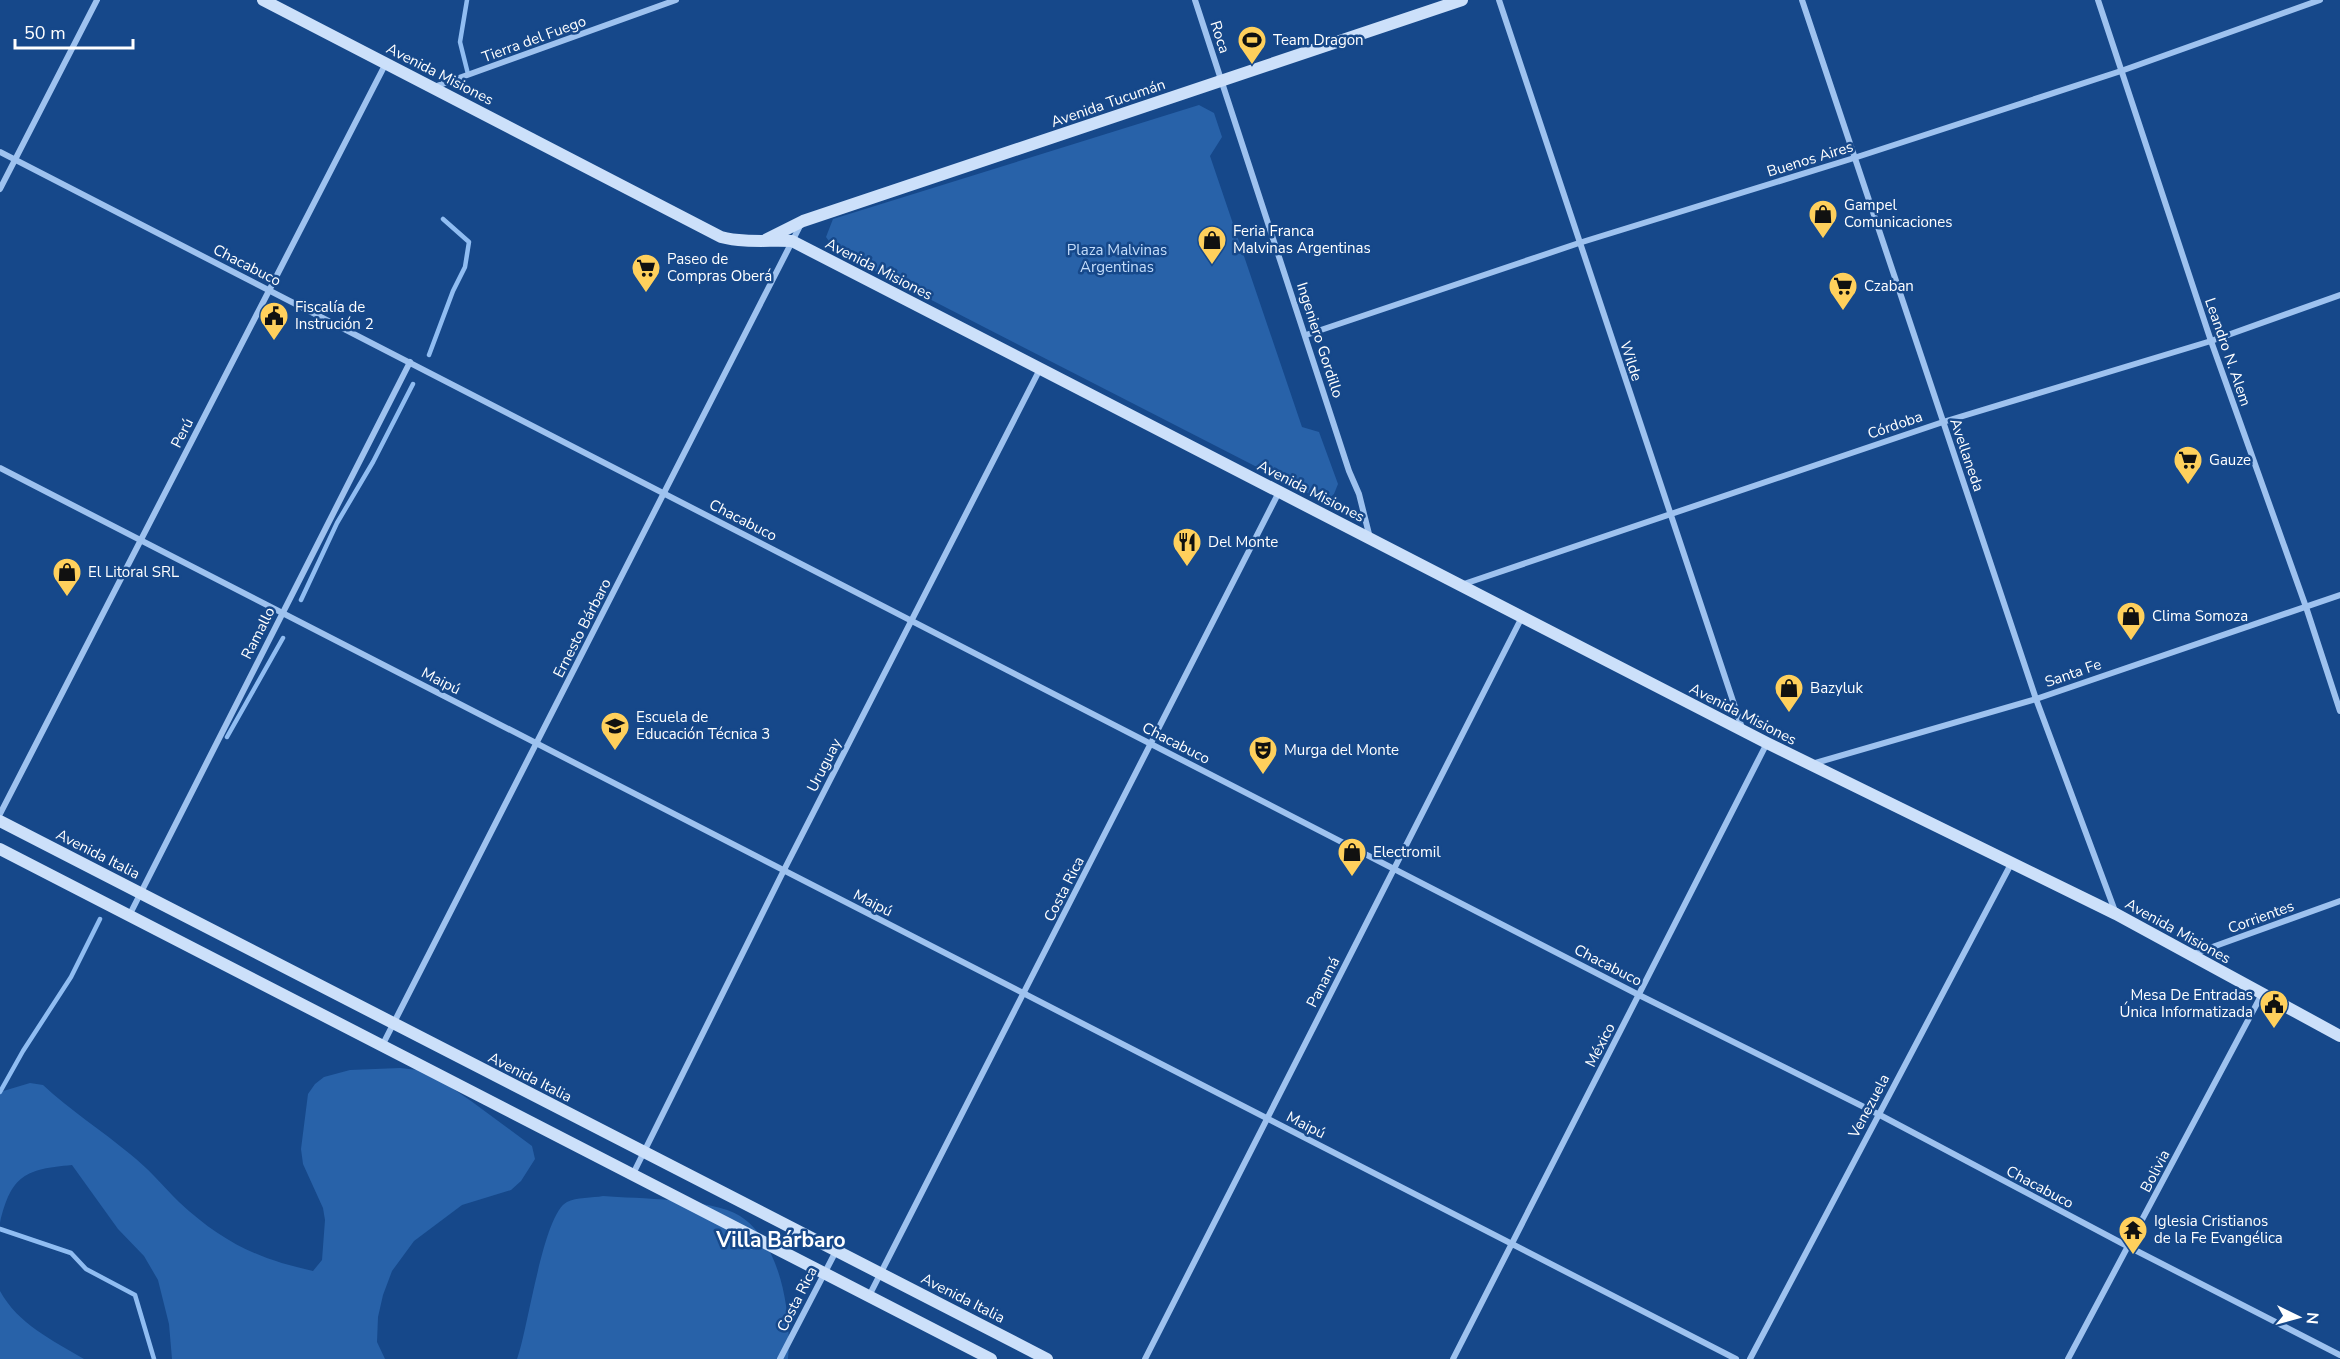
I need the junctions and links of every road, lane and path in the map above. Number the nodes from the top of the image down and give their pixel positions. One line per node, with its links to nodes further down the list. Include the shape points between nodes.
1 (96, 0): 16 (street)
2 (263, 0): 10 (main road, Avenida Misiones)
3 (676, 0): 13 (street, Tierra del Fuego)
4 (1195, 0): 12 (street, Roca)
5 (1462, 0): 12 (main road, Avenida Tucumán)
6 (1499, 0): 21 (street, Wilde)
7 (1802, 0): 15 (street, Avellaneda)
8 (2098, 0): 11 (street, Leandro N. Alem)
9 (2320, 0): 11 (street, Buenos Aires)
10 (386, 63): 13 (main road, Avenida Misiones); 22 (street, Perú)
11 (2121, 71): 15 (street, Buenos Aires); 25 (street, Leandro N. Alem)
12 (1222, 81): 18 (main road, Avenida Tucumán); 24 (street, Ingeniero Gordillo)
13 (433, 87): 19 (main road, Avenida Misiones, via 721,237 739,242)
14 (0, 152): 16 (street, Chacabuco)
15 (1854, 158): 21 (street, Buenos Aires); 28 (street, Avellaneda)
16 (15, 159): 17 (street); 22 (street, Chacabuco)
17 (0, 189)
18 (803, 221): 19 (main road, Avenida Tucumán); 20 (street, Ernesto Bárbaro)
19 (766, 240): 20 (main road, Avenida Misiones)
20 (792, 241): 27 (main road, Avenida Misiones); 31 (street, Ernesto Bárbaro)
21 (1579, 243): 24 (street, Buenos Aires); 32 (street, Wilde)
22 (269, 290): 26 (street, Chacabuco); 34 (street, Perú)
23 (2340, 295): 25 (street, Córdoba)
24 (1306, 335): 33 (street, Ingeniero Gordillo)
25 (2211, 341): 28 (street, Córdoba); 37 (street, Leandro N. Alem)
26 (410, 362): 31 (street, Chacabuco); 38 (street, Ramallo)
27 (1040, 369): 30 (main road, Avenida Misiones); 40 (street, Uruguay)
28 (1943, 422): 32 (street, Córdoba); 41 (street, Avellaneda)
29 (0, 468): 34 (street, Maipú)
30 (1280, 492): 33 (main road, Avenida Misiones); 46 (street, Costa Rica)
31 (664, 493): 40 (street, Chacabuco); 44 (street, Ernesto Bárbaro)
32 (1669, 513): 35 (street, Córdoba); 43 (street, Wilde)
33 (1370, 538): 35 (main road, Avenida Misiones)
34 (141, 540): 38 (street, Maipú); 48 (street, Perú)
35 (1461, 585): 39 (main road, Avenida Misiones)
36 (2340, 595): 37 (street, Santa Fe)
37 (2306, 607): 41 (street, Santa Fe); 42 (street, Leandro N. Alem)
38 (282, 613): 44 (street, Maipú); 54 (street, Ramallo)
39 (1522, 617): 43 (main road, Avenida Misiones); 52 (street, Panamá)
40 (911, 620): 46 (street, Chacabuco); 53 (street, Uruguay)
41 (2036, 699): 47 (street, Santa Fe); 56 (street, Avellaneda)
42 (2340, 711)
43 (1743, 730): 45 (main road, Avenida Misiones)
44 (537, 743): 53 (street, Maipú); 62 (street, Ernesto Bárbaro)
45 (1767, 743): 47 (main road, Avenida Misiones); 61 (street, México)
46 (1151, 744): 52 (street, Chacabuco); 59 (street, Costa Rica)
47 (1810, 765): 51 (main road, Avenida Misiones)
48 (0, 814)
49 (0, 820): 54 (main road, Avenida Italia)
50 (0, 849): 57 (main road)
51 (2011, 864): 56 (main road, Avenida Misiones); 65 (street, Venezuela)
52 (1394, 869): 61 (street, Chacabuco); 66 (street, Panamá)
53 (784, 870): 59 (street, Maipú); 67 (street, Uruguay)
54 (140, 892): 57 (street, Ramallo); 62 (main road, Avenida Italia)
55 (2340, 901): 58 (street, Corrientes)
56 (2116, 914): 58 (main road, Avenida Misiones)
57 (129, 916): 64 (main road)
58 (2189, 955): 60 (main road, Avenida Misiones)
59 (1024, 993): 66 (street, Maipú); 73 (street, Costa Rica)
60 (2262, 994): 63 (main road, Avenida Misiones); 70 (street, Bolivia)
61 (1639, 995): 65 (street, Chacabuco); 69 (street, México)
62 (394, 1024): 64 (street, Ernesto Bárbaro); 67 (main road, Avenida Italia)
63 (2340, 1036)
64 (382, 1046): 68 (main road)
65 (1878, 1114): 70 (street, Chacabuco); 82 (street, Venezuela)
66 (1267, 1118): 69 (street, Maipú); 79 (street, Panamá)
67 (644, 1152): 68 (street, Uruguay); 71 (main road, Avenida Italia)
68 (632, 1174): 72 (main road)
69 (1512, 1244): 80 (street, México); 81 (street, Maipú)
70 (2129, 1247): 75 (street, Chacabuco); 83 (street, Bolivia)
71 (836, 1251): 72 (street, Costa Rica); 73 (main road, Avenida Italia)
72 (824, 1273): 74 (main road); 76 (street, Costa Rica)
73 (881, 1273): 74 (street, Costa Rica); 78 (main road, Avenida Italia)
74 (868, 1296): 77 (main road)
75 (2340, 1355)
76 (780, 1359)
77 (991, 1359)
78 (1047, 1359)
79 (1145, 1359)
80 (1453, 1359)
81 (1736, 1359)
82 (1750, 1359)
83 (2068, 1359)

